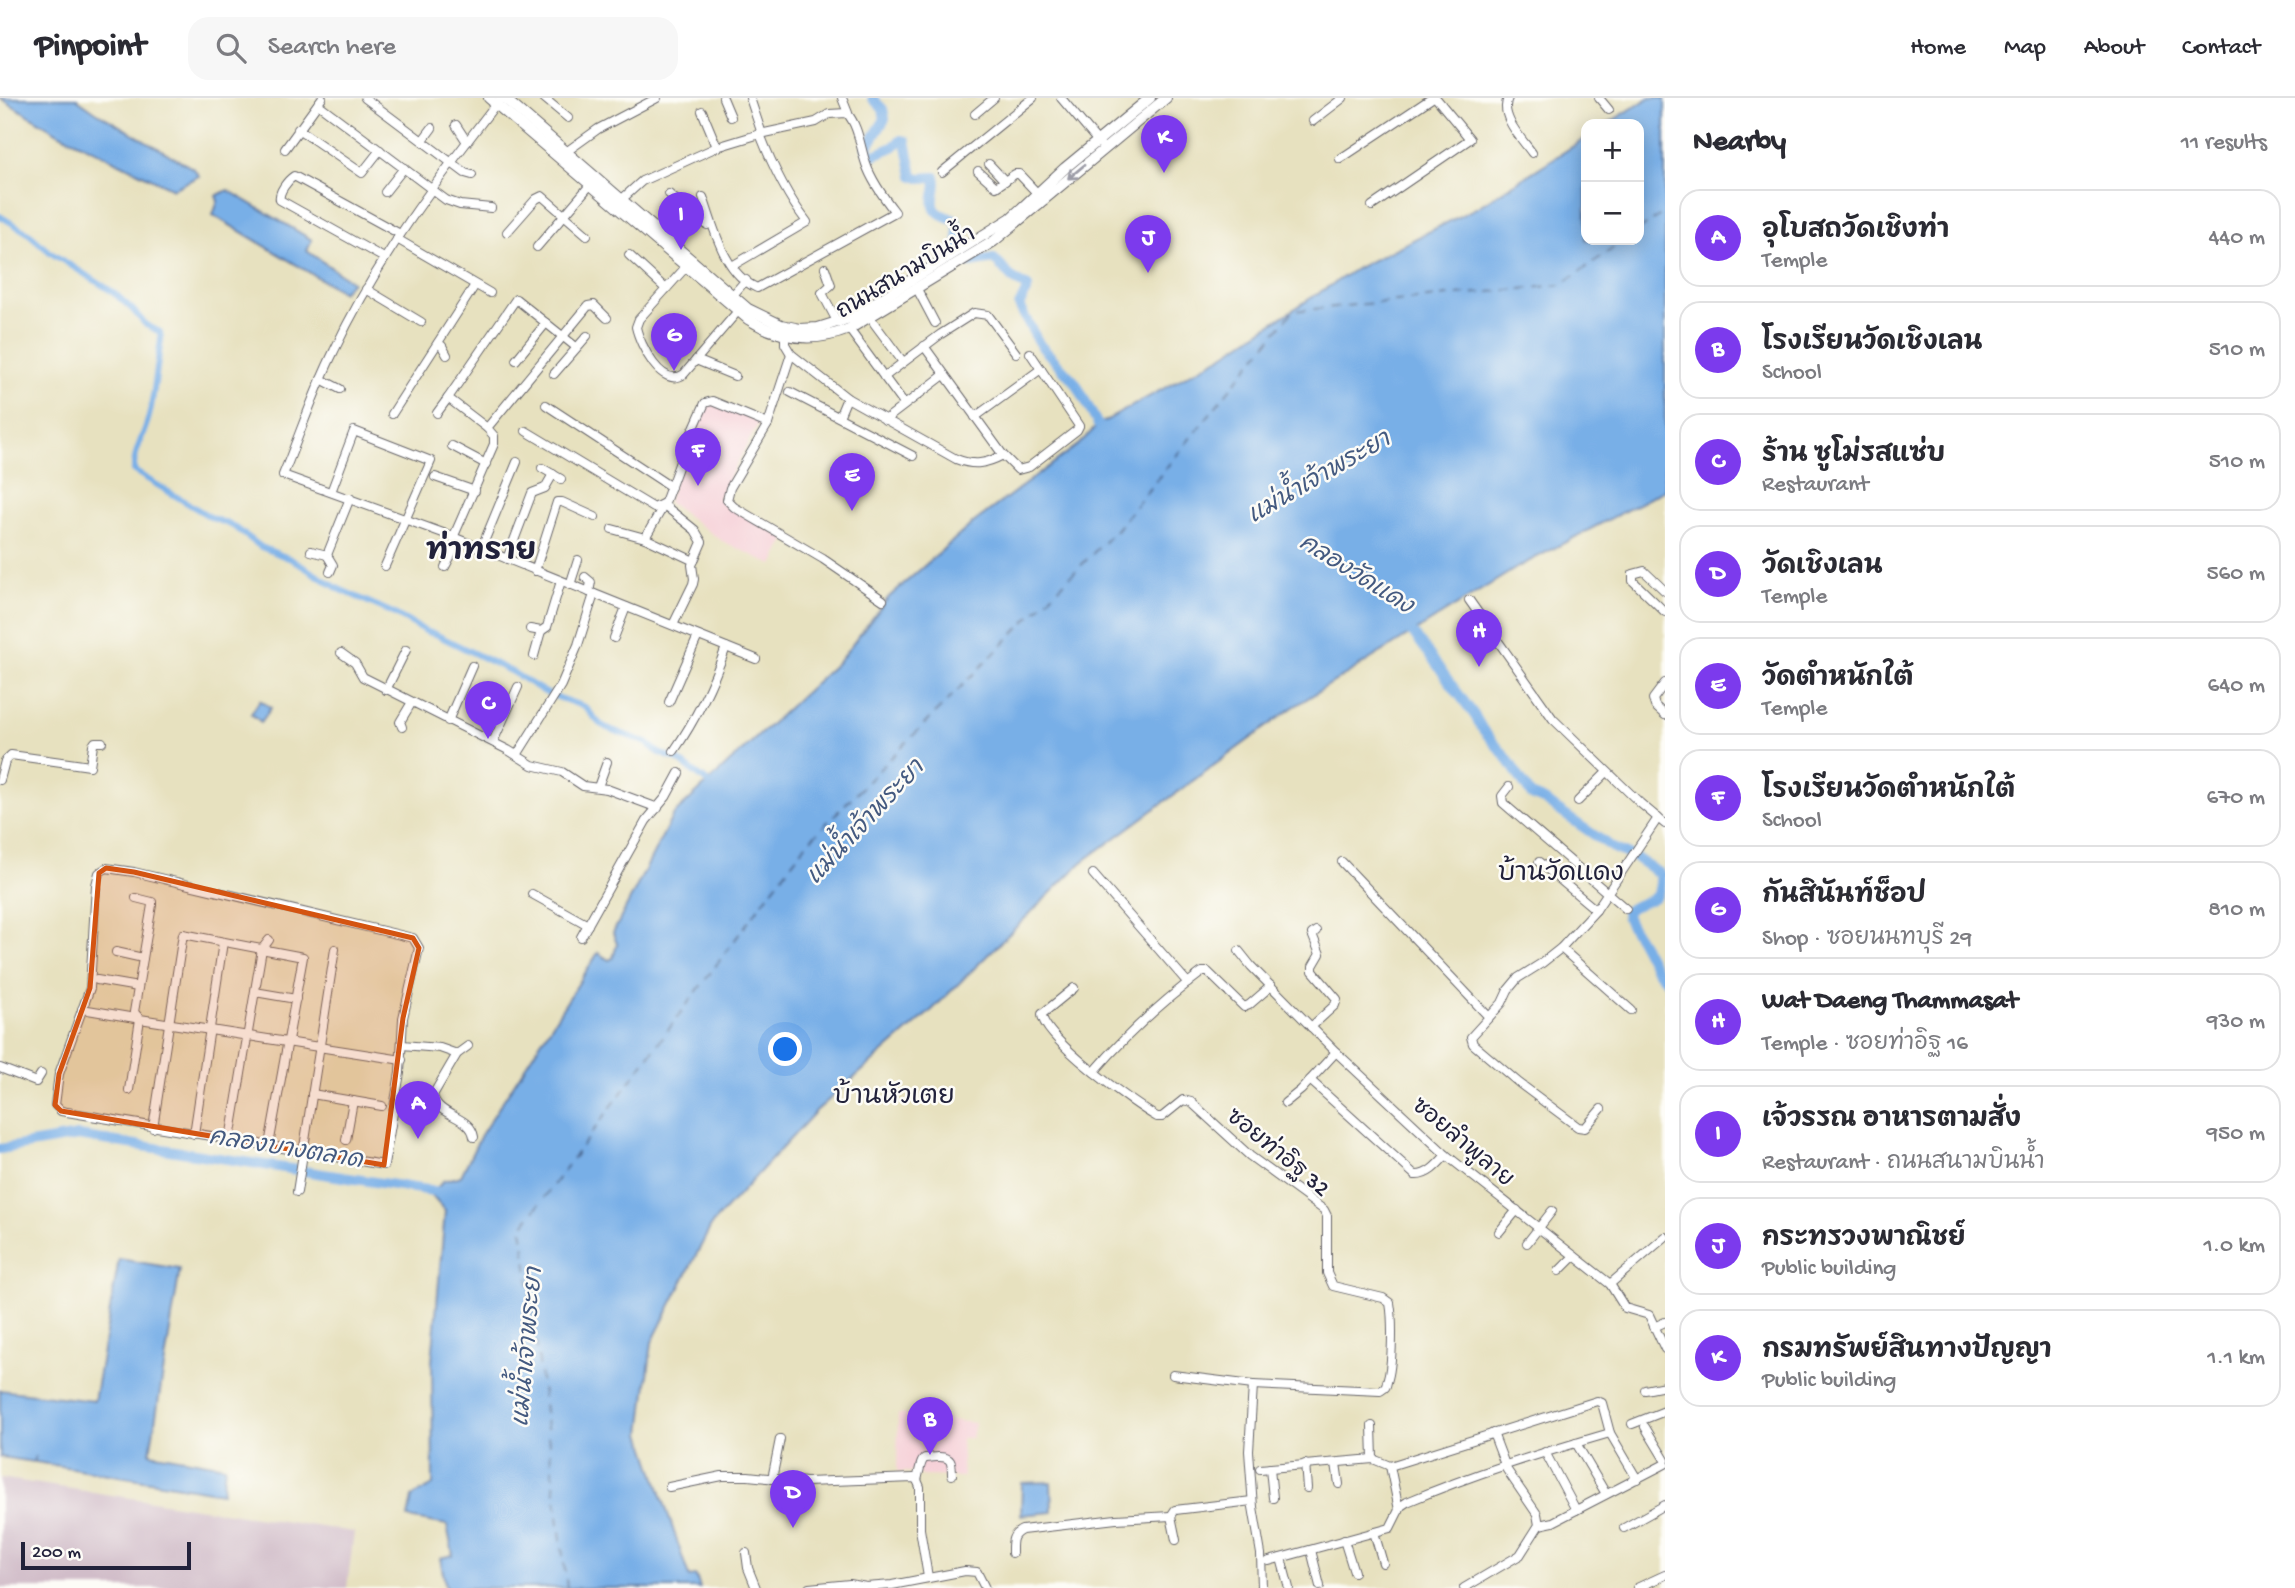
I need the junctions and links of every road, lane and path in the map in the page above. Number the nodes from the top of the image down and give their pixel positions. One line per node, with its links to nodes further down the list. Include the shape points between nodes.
1 (365, 98): 29 (street)
2 (544, 98): 23 (street)
3 (657, 98): 36 (street)
4 (723, 98): 22 (street)
5 (750, 98): 28 (street)
6 (842, 98): 20 (street)
7 (995, 98): 21 (street)
8 (1033, 98): 43 (street)
9 (1061, 98): 30 (street)
10 (1150, 98): 30 (main road, ถนนสนามบินน้ำ)
11 (1166, 98): 34 (main road, ถนนสนามบินน้ำ)
12 (1343, 98): 24 (street)
13 (1434, 98): 38 (street); 53 (street, via 1470,139)
14 (1508, 98): 37 (street, via 1506,114)
15 (1599, 98): 18 (street)
16 (503, 100): 31 (street); 36 (main road, ถนนสนามบินน้ำ); 46 (main road, ถนนสนามบินน้ำ)
17 (320, 101): 27 (street); 35 (street)
18 (1609, 110)
19 (702, 111): 32 (street)
20 (848, 113): 28 (street); 70 (street, via 867,166 894,214 761,287)
21 (975, 114)
22 (731, 117)
23 (568, 118)
24 (1313, 121)
25 (456, 125): 31 (street)
26 (432, 128): 29 (street)
27 (298, 130): 33 (street); 35 (street, via 362,173)
28 (761, 134): 32 (street); 67 (street, via 807,222)
29 (423, 140): 39 (street)
30 (1097, 140): 34 (street); 49 (main road, ถนนสนามบินน้ำ)
31 (467, 142): 39 (street)
32 (717, 147): 52 (street, via 642,181)
33 (285, 149)
34 (1104, 149): 63 (main road, ถนนสนามบินน้ำ, one-way to 63, via 1011,228)
35 (380, 150): 41 (street)
36 (566, 152): 52 (main road, ถนนสนามบินน้ำ)
37 (1532, 153)
38 (1340, 159)
39 (451, 162): 44 (street); 47 (street)
40 (989, 164): 45 (street)
41 (404, 168): 47 (street); 48 (street)
42 (978, 171): 45 (street, via 993,186)
43 (942, 172)
44 (472, 175)
45 (1005, 181): 49 (street, via 1019,174)
46 (591, 184): 55 (street); 68 (main road, ถนนสนามบินน้ำ)
47 (431, 189): 54 (street, via 460,205); 60 (street)
48 (385, 192)
49 (1037, 193): 63 (main road, ถนนสนามบินน้ำ)
50 (669, 194): 56 (street)
51 (703, 197): 67 (street)
52 (621, 200): 61 (main road, ถนนสนามบินน้ำ)
53 (1372, 205)
54 (491, 208)
55 (566, 214): 58 (street, via 545,196 539,197); 59 (street); 62 (street)
56 (693, 214): 57 (street); 61 (street)
57 (706, 225)
58 (508, 232)
59 (587, 234)
60 (398, 237): 65 (street); 65 (street, via 298,178 289,179 280,200); 71 (street)
61 (670, 242): 76 (main road, ถนนสนามบินน้ำ)
62 (537, 247)
63 (966, 252): 66 (main road, ถนนสนามบินน้ำ)
64 (629, 255): 74 (street)
65 (384, 258): 73 (street)
66 (953, 259): 72 (main road, ถนนสนามบินน้ำ); 81 (main road, ถนนสนามบินน้ำ)
67 (732, 266): 70 (street)
68 (687, 267): 74 (street); 77 (main road, ถนนสนามบินน้ำ)
69 (825, 268): 81 (street, via 831,285 822,293)
70 (746, 280): 76 (street)
71 (475, 285): 75 (street); 88 (street)
72 (916, 287): 83 (street); 84 (main road, ถนนสนามบินน้ำ)
73 (366, 289): 79 (street); 103 (street)
74 (666, 289): 96 (street, via 636,327 644,349 675,379)
75 (490, 293)
76 (732, 296): 81 (main road, ถนนสนามบินน้ำ, via 781,325 800,329)
77 (738, 311): 86 (main road, ถนนสนามบินน้ำ, via 758,326); 96 (street)
78 (607, 318): 87 (street, via 590,304)
79 (421, 322)
80 (546, 323): 87 (street); 95 (street); 106 (street, via 516,299)
81 (838, 323)
82 (874, 323): 97 (street)
83 (935, 323)
84 (849, 329): 86 (main road, ถนนสนามบินน้ำ, via 823,337); 102 (street)
85 (587, 336): 90 (street)
86 (785, 336): 93 (street)
87 (562, 337): 90 (street); 116 (street)
88 (438, 343): 94 (street); 111 (street)
89 (924, 346): 91 (street, via 979,312 988,314); 97 (street); 100 (street)
90 (576, 347): 99 (street)
91 (1016, 353)
92 (1030, 353): 98 (street)
93 (791, 354): 107 (street); 115 (street)
94 (447, 355)
95 (516, 360)
96 (696, 360): 101 (street)
97 (903, 362): 102 (street)
98 (1041, 369): 113 (street); 121 (street, via 1079,428 1022,470)
99 (554, 374)
100 (944, 375): 108 (street); 113 (street)
101 (735, 376)
102 (884, 377): 108 (street)
103 (321, 379): 104 (street); 129 (street, via 283,475)
104 (340, 389)
105 (790, 392): 112 (street)
106 (448, 398): 110 (street); 116 (street)
107 (847, 398): 112 (street); 114 (street)
108 (904, 404): 114 (street)
109 (546, 405): 127 (street)
110 (437, 413)
111 (392, 414)
112 (839, 417): 119 (street)
113 (975, 417): 121 (street)
114 (885, 420): 117 (street)
115 (768, 424): 127 (street, via 712,401 705,403); 152 (street, via 728,492 729,504)
116 (487, 428): 124 (street, via 495,440)
117 (901, 428): 119 (street); 121 (street, via 967,463)
118 (526, 431): 131 (street, via 654,509)
119 (894, 445): 122 (street)
120 (452, 446): 124 (street)
121 (1003, 455)
122 (913, 456)
123 (517, 462): 137 (street)
124 (486, 464): 128 (street)
125 (542, 468): 140 (street, via 557,477 532,493)
126 (435, 477): 128 (street)
127 (671, 487): 131 (street)
128 (475, 491): 136 (street)
129 (331, 492): 130 (street); 133 (street, via 354,431 430,461)
130 (351, 498): 133 (street); 139 (street)
131 (664, 504): 135 (street); 142 (street, via 700,536)
132 (595, 517): 145 (street, via 557,502)
133 (404, 519): 136 (street); 143 (street)
134 (612, 528): 135 (street)
135 (645, 538): 142 (street)
136 (456, 539): 137 (street); 144 (street)
137 (481, 550): 140 (street)
138 (311, 551): 139 (street)
139 (327, 555): 146 (street, via 333,565)
140 (507, 559): 145 (street)
141 (578, 560): 149 (street)
142 (694, 561): 156 (street, via 693,584)
143 (385, 565)
144 (445, 568)
145 (535, 571): 148 (street)
146 (330, 572)
147 (585, 577): 151 (street, via 591,582)
148 (561, 581): 149 (street); 158 (street, via 547,627)
149 (570, 585): 151 (street)
150 (1665, 591): 155 (street, via 1644,571 1633,574 1633,581)
151 (591, 593): 154 (street); 178 (street, via 570,666)
152 (883, 600)
153 (1469, 600): 180 (street, via 1553,719)
154 (626, 607): 156 (street); 160 (street)
155 (1665, 612)
156 (673, 625): 159 (street)
157 (530, 629): 158 (street)
158 (541, 631): 164 (street)
159 (698, 636): 161 (street); 171 (street)
160 (614, 638)
161 (726, 647): 165 (street); 177 (street, via 712,683)
162 (406, 650): 169 (street)
163 (341, 653): 169 (street, via 355,663 363,677)
164 (534, 656)
165 (756, 659)
166 (472, 666): 173 (street)
167 (1665, 683): 172 (street, via 1653,699)
168 (518, 687): 176 (street)
169 (386, 690): 170 (street)
170 (412, 702): 173 (street); 174 (street, via 400,722)
171 (669, 702)
172 (1665, 715)
173 (448, 721): 176 (street)
174 (402, 727)
175 (102, 742): 182 (street, via 93,745 90,766 11,755)
176 (493, 742): 178 (street)
177 (674, 751)
178 (517, 755): 183 (street, via 533,765 562,772 583,786)
179 (607, 762): 183 (street)
180 (1607, 772): 185 (street); 187 (street)
181 (679, 774): 186 (street)
182 (0, 780)
183 (598, 787): 186 (street)
184 (1509, 788): 191 (street, via 1502,796 1503,803)
185 (1578, 801)
186 (658, 808): 196 (street)
187 (1662, 821): 191 (street)
188 (1342, 862): 216 (street)
189 (1539, 862): 195 (street)
190 (1093, 874): 208 (street)
191 (1609, 893): 194 (street); 195 (street)
192 (532, 894): 196 (street)
193 (136, 898): 206 (street, via 153,903)
194 (1626, 909)
195 (1596, 910): 202 (street)
196 (588, 925): 198 (street)
197 (1316, 930): 219 (street, via 1312,934 1320,954 1313,971 1337,999)
198 (581, 937)
199 (269, 940): 201 (street)
200 (223, 942): 201 (street); 218 (street, via 182,935); 220 (street)
201 (262, 948): 212 (street); 213 (street, via 303,957)
202 (1561, 948): 215 (street); 216 (street, via 1518,978)
203 (335, 949): 225 (street)
204 (1239, 951): 209 (street, ซอยลำพูลาย)
205 (116, 952): 206 (street)
206 (143, 958): 210 (street)
207 (97, 980): 210 (street)
208 (1188, 983): 209 (street, via 1206,972 1244,1007); 230 (street)
209 (1270, 986): 219 (street, ซอยลำพูลาย)
210 (138, 987): 217 (street, via 134,1012)
211 (1074, 988): 230 (street, ซอยท่าอิฐ 32, via 1044,1013 1042,1021)
212 (255, 992): 213 (street); 221 (street)
213 (296, 999): 222 (street)
214 (82, 1009): 217 (street); 223 (street, via 90,988 96,885 106,868 413,938 419,948 403,1018); 239 (street, via 59,1074 55,1105 61,1111)
215 (1631, 1010)
216 (1489, 1017): 238 (street, via 1471,1037 1472,1042 1519,1083 1581,1128 1589,1125)
217 (139, 1018): 218 (street); 233 (street)
218 (169, 1023): 220 (street); 239 (street)
219 (1311, 1027): 226 (street, ซอยลำพูลาย)
220 (209, 1030): 221 (street); 240 (street)
221 (247, 1036): 222 (street); 242 (street)
222 (288, 1042): 225 (street); 244 (street)
223 (402, 1045): 227 (street); 228 (street)
224 (468, 1046): 227 (street)
225 (320, 1047): 228 (street); 234 (street)
226 (1336, 1052): 232 (street); 246 (street, ซอยลำพูลาย)
227 (457, 1054): 241 (street, via 435,1089 434,1101 468,1125)
228 (401, 1059): 245 (street, via 384,1165)
229 (0, 1068): 231 (street, via 36,1082)
230 (1094, 1072): 261 (street, ซอยท่าอิฐ 32, via 1157,1117 1183,1100 1191,1102 1250,1156 1324,1210 1327,1273 1333,1286 1390,1303 1390,1367 1384,1389)
231 (41, 1074)
232 (1310, 1080): 236 (street); 246 (street, via 1415,1175 1427,1173)
233 (129, 1090)
234 (312, 1094): 235 (street); 245 (street)
235 (354, 1101): 237 (street); 243 (street)
236 (1285, 1103)
237 (382, 1106)
238 (1601, 1108)
239 (153, 1128): 240 (street)
240 (194, 1134): 242 (street)
241 (474, 1137)
242 (230, 1139): 244 (street)
243 (346, 1140)
244 (269, 1145): 245 (street)
245 (304, 1150): 247 (street)
246 (1446, 1155): 248 (street, ซอยลำพูลาย)
247 (298, 1187)
248 (1517, 1210): 250 (street, ซอยลำพูลาย); 251 (street)
249 (1552, 1211): 250 (street)
250 (1539, 1227): 253 (street); 254 (street, ซอยลำพูลาย)
251 (1499, 1232)
252 (1665, 1237): 256 (street)
253 (1527, 1243)
254 (1574, 1256): 255 (street); 256 (street, ซอยลำพูลาย)
255 (1559, 1271)
256 (1611, 1284): 258 (street, ซอยลำพูลาย, via 1625,1308 1646,1313)
257 (1665, 1322): 258 (street)
258 (1654, 1326): 259 (street)
259 (1665, 1349)
260 (1173, 1375): 261 (street)
261 (1253, 1385): 290 (street)
262 (1665, 1386): 263 (street)
263 (1645, 1390)
264 (1665, 1411): 265 (street)
265 (1632, 1424)
266 (1372, 1426): 273 (street)
267 (1645, 1427): 275 (street)
268 (1493, 1433): 269 (street, via 1597,1401 1602,1403); 277 (street); 278 (street)
269 (1610, 1433): 271 (street); 283 (street)
270 (780, 1439): 282 (street)
271 (1576, 1443): 272 (street); 288 (street)
272 (1545, 1452): 277 (street); 293 (street)
273 (1373, 1459): 274 (street); 278 (street)
274 (1336, 1462): 276 (street); 285 (street)
275 (1665, 1462): 283 (street)
276 (1306, 1464): 279 (street); 287 (street)
277 (1504, 1464): 292 (street, via 1407,1502); 295 (street)
278 (1390, 1466): 292 (street)
279 (1270, 1468): 280 (street); 289 (street)
280 (1260, 1469)
281 (953, 1475): 284 (street, via 950,1459 926,1458)
282 (772, 1479): 284 (street); 286 (street, via 722,1476)
283 (1637, 1479): 288 (street)
284 (917, 1480): 308 (street)
285 (1339, 1484)
286 (669, 1487)
287 (1307, 1488)
288 (1606, 1494): 293 (street)
289 (1273, 1498)
290 (1252, 1501): 294 (street, via 1175,1510); 313 (street)
291 (1665, 1505): 296 (street)
292 (1399, 1510): 297 (street, via 1390,1528)
293 (1576, 1510): 295 (street)
294 (1171, 1516): 298 (street); 302 (street, via 1022,1530 1014,1535)
295 (1539, 1525): 315 (street, via 1520,1555)
296 (1624, 1528)
297 (1374, 1532): 299 (street); 305 (street)
298 (1176, 1540)
299 (1344, 1540): 300 (street); 306 (street)
300 (1311, 1550): 303 (street); 309 (street)
301 (746, 1553): 310 (street)
302 (1012, 1553)
303 (1282, 1558): 304 (street); 314 (street)
304 (1269, 1561)
305 (1383, 1563)
306 (1354, 1572)
307 (1665, 1575): 316 (street)
308 (928, 1577): 311 (street, via 872,1587); 312 (street, via 974,1571)
309 (1320, 1586)
310 (756, 1588)
311 (809, 1588)
312 (985, 1588)
313 (1262, 1588)
314 (1289, 1588)
315 (1464, 1588)
316 (1637, 1588)

